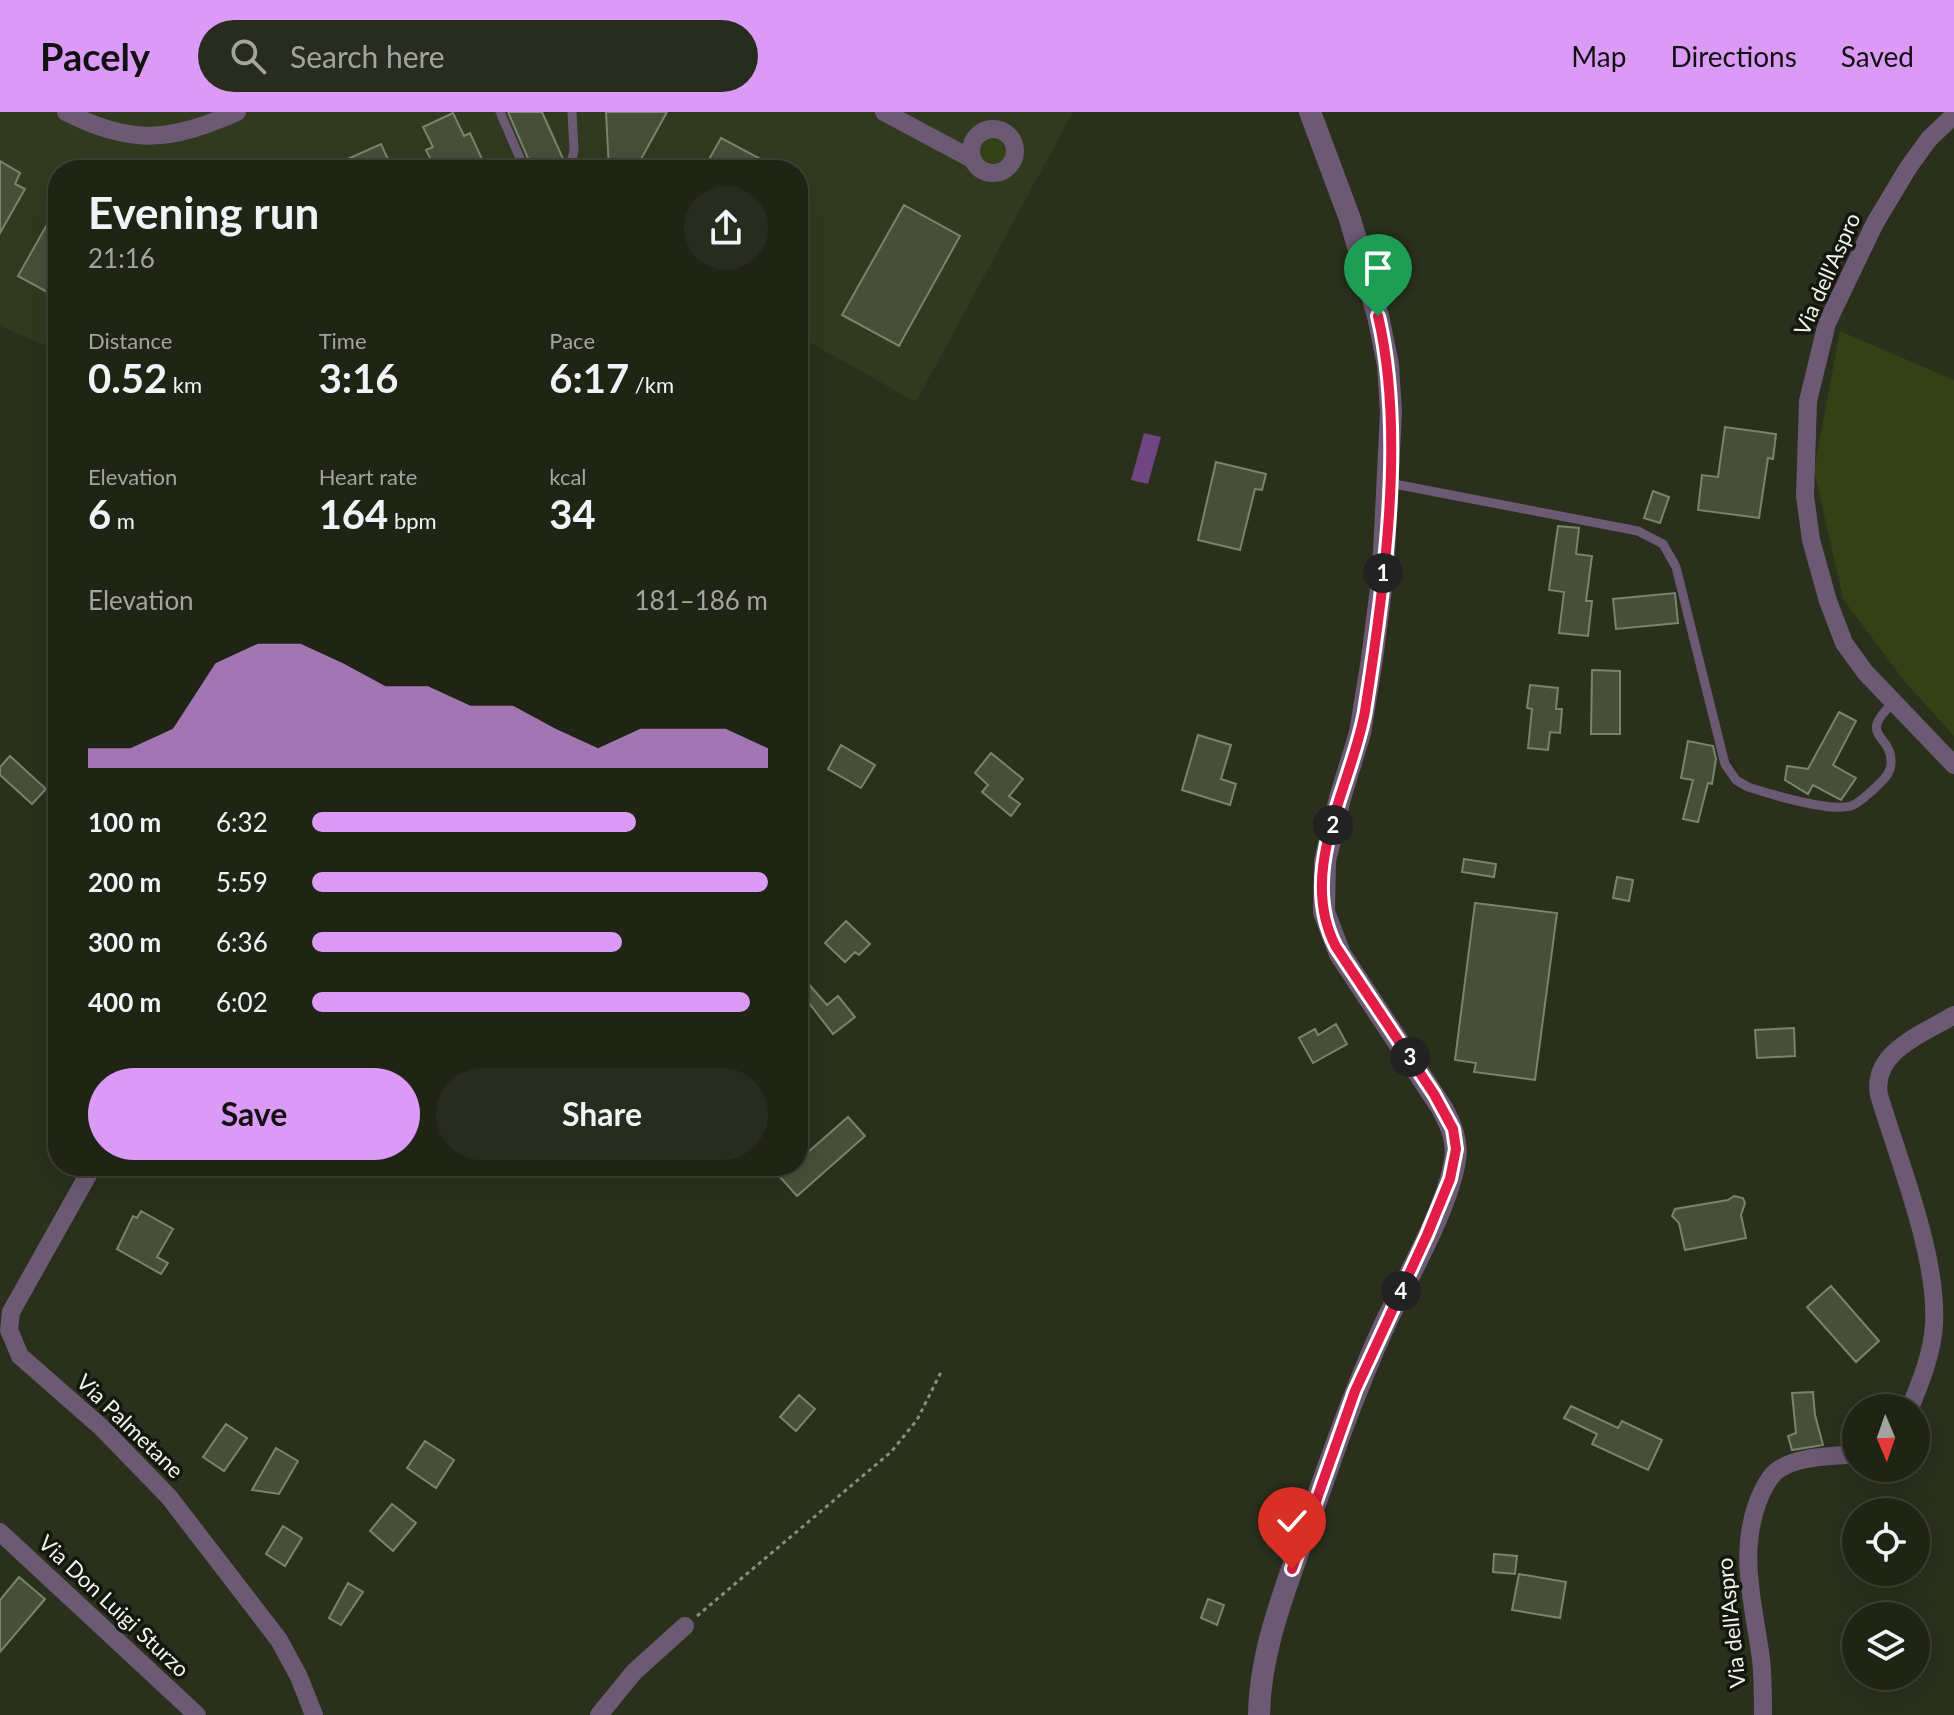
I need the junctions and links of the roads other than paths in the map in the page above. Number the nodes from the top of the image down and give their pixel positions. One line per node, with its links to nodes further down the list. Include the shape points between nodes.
1 (66, 112): 2 (street, via 118,132 156,136 188,132)
2 (237, 112)
3 (500, 112): 9 (lane)
4 (572, 112): 10 (lane)
5 (884, 112): 8 (street)
6 (1310, 112): 11 (street, via 1350,219 1384,341)
7 (1954, 115): 12 (street, Via dell'Aspro, via 1915,158 1856,260 1827,323 1808,401 1806,518 1828,601 1850,653)
8 (972, 159)
9 (521, 160)
10 (572, 160)
11 (1389, 483): 12 (lane, via 1638,531 1663,544 1676,567 1725,764 1730,775 1748,787 1835,807 1856,804 1891,768 1877,726); 23 (street, via 1366,700 1329,840 1323,901 1340,954 1450,1123 1456,1157 1334,1448 1269,1640)
12 (1893, 703): 13 (street, Via dell'Aspro)
13 (1954, 765)
14 (1954, 1015): 16 (street, via 1892,1054 1878,1078 1933,1302 1930,1352)
15 (87, 1176): 21 (street, Via Palmetane, via 11,1312 12,1341 24,1360 133,1458 183,1515 279,1640)
16 (1915, 1394)
17 (1842, 1455): 24 (street, Via dell'Aspro, via 1783,1467 1768,1480 1757,1504 1747,1565)
18 (0, 1532): 20 (street, Via Don Luigi Sturzo)
19 (685, 1626): 22 (street, via 634,1672)
20 (197, 1715)
21 (314, 1715)
22 (599, 1715)
23 (1259, 1715)
24 (1763, 1715)

